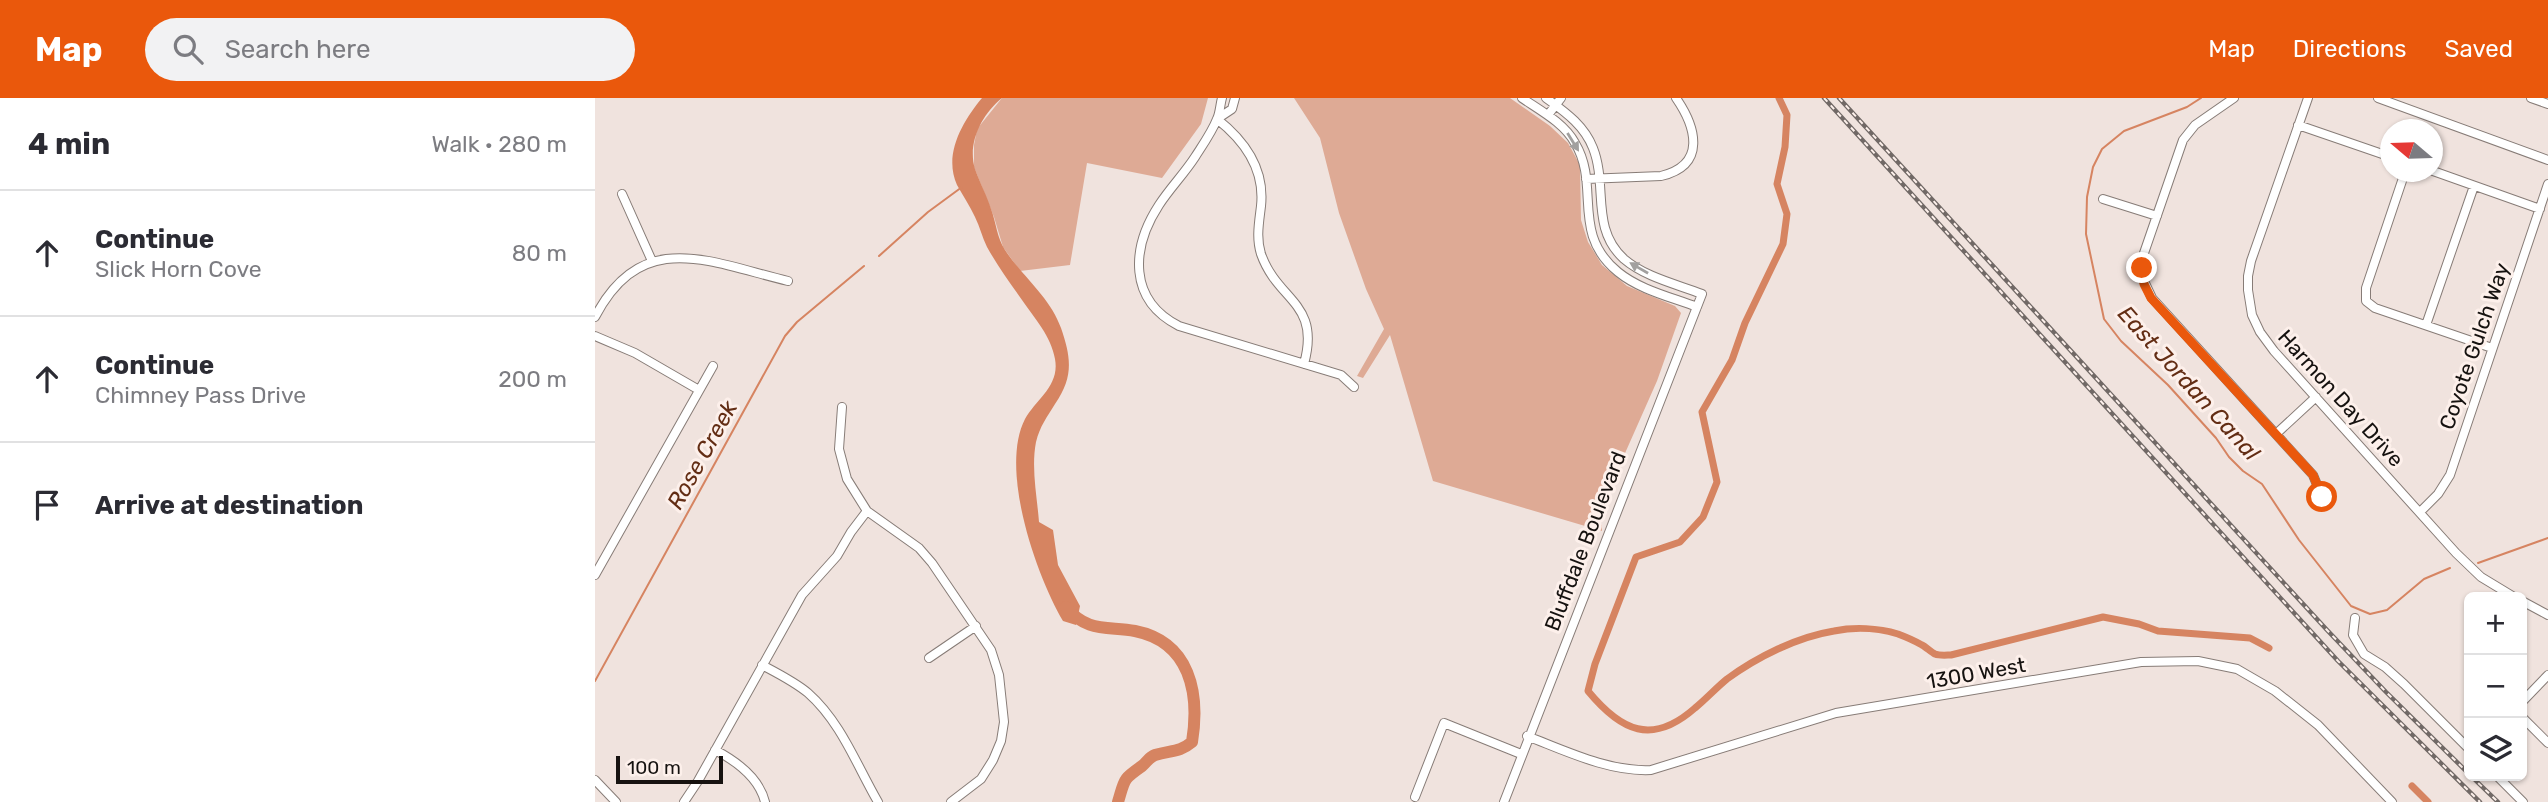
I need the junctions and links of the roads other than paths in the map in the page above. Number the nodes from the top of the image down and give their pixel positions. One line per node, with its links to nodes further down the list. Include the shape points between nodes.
1 (1222, 98): 13 (street)
2 (1235, 98): 13 (street, via 1232,109)
3 (1522, 98): 12 (street)
4 (1546, 98): 10 (street)
5 (1676, 98): 18 (street, via 1693,131 1691,152 1683,165 1661,176)
6 (2234, 98): 26 (street, via 2187,134)
7 (2308, 98): 14 (street, Harmon Day Drive)
8 (2378, 98): 16 (street)
9 (2531, 98): 11 (street)
10 (1558, 101): 12 (street); 18 (street, via 1588,139)
11 (2548, 104)
12 (1548, 116): 19 (street, one-way to 19, via 1573,139)
13 (1217, 119): 34 (street, via 1243,144 1258,171 1259,246 1267,268 1304,317 1308,342); 34 (street, via 1148,225 1139,261 1144,289 1159,313 1179,326)
14 (2298, 125): 15 (street); 38 (street, Harmon Day Drive, via 2251,261 2248,290 2260,332)
15 (2380, 153)
16 (2548, 160)
17 (2443, 175): 22 (street)
18 (1599, 178): 19 (street); 29 (street, Bluffdale Boulevard, one-way to 18, via 1702,294 1643,272 1610,242 1603,226)
19 (1586, 179): 29 (street, via 1592,234 1610,265 1639,284)
20 (2403, 182): 31 (street, via 2366,288 2366,302)
21 (2548, 184): 25 (street, Coyote Gulch Way)
22 (2474, 186): 25 (street); 31 (street)
23 (622, 194): 27 (street)
24 (2103, 199): 26 (street)
25 (2540, 209): 33 (street, Coyote Gulch Way)
26 (2157, 216): 40 (street, via 2142,262 2147,292)
27 (652, 261): 28 (street, via 695,258); 30 (street, via 615,285)
28 (787, 281)
29 (1697, 307): 55 (street, Bluffdale Boulevard)
30 (595, 317)
31 (2426, 325): 33 (street)
32 (595, 336): 37 (street)
33 (2492, 348): 43 (street, Coyote Gulch Way, via 2447,481)
34 (1304, 364): 36 (street, via 1341,375)
35 (713, 366): 37 (street)
36 (1354, 387)
37 (699, 390): 44 (street)
38 (2316, 397): 40 (street); 43 (street, Harmon Day Drive)
39 (842, 407): 42 (street, via 839,449 847,479)
40 (2276, 434): 41 (street, via 2313,475)
41 (2322, 497)
42 (867, 511): 49 (street, via 919,548); 51 (street, via 837,556 802,595)
43 (2420, 512): 45 (street, Harmon Day Drive, via 2473,570)
44 (595, 575)
45 (2506, 592)
46 (2527, 604): 47 (street)
47 (2548, 615)
48 (2355, 618): 57 (street, via 2353,635 2364,654 2404,684)
49 (976, 626): 50 (street); 67 (street, via 999,675 1004,722 1001,741 981,779)
50 (929, 658)
51 (762, 665): 58 (street); 66 (street, via 808,693 825,712)
52 (2548, 675): 53 (street)
53 (2527, 697)
54 (2523, 718): 56 (street)
55 (1527, 736): 59 (street, Bluffdale Boulevard); 69 (street, 1300 West, via 1607,765 1651,770 1819,717 2141,662 2198,661 2237,669 2275,691 2318,726)
56 (2548, 743)
57 (2464, 744)
58 (715, 750): 64 (street); 65 (street, via 743,768)
59 (1521, 754): 62 (street, via 1444,723); 68 (street, Bluffdale Boulevard)
60 (595, 780): 63 (street)
61 (2502, 781): 70 (street)
62 (1415, 797)
63 (616, 802)
64 (684, 802)
65 (765, 802)
66 (878, 802)
67 (951, 802)
68 (1504, 802)
69 (2392, 802)
70 (2523, 802)

